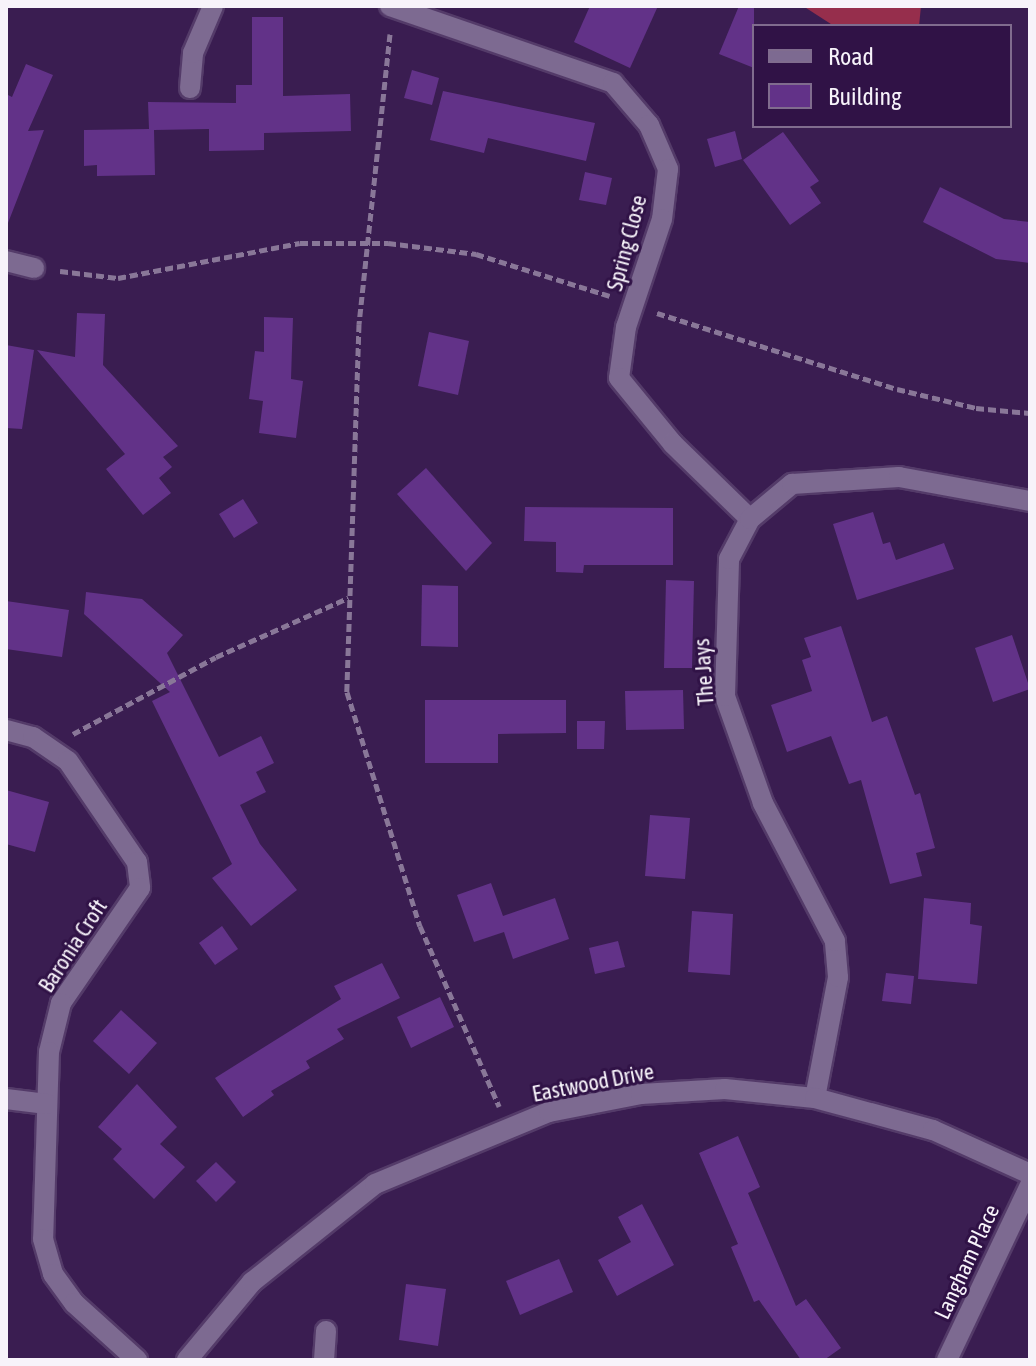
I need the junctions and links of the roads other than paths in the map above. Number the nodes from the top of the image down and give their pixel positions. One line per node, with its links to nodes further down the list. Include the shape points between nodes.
1 (213, 6): 3 (street, via 193,53)
2 (393, 7): 7 (street, Spring Close, via 613,83 649,125 668,169 662,219 626,327 619,378 673,444)
3 (190, 88)
4 (6, 261): 5 (street)
5 (34, 268)
6 (1030, 501): 7 (street, The Jays, via 899,477 792,484)
7 (750, 519): 9 (street, The Jays, via 729,559 725,696 763,803 835,941 838,977)
8 (6, 730): 11 (street, Baronia Croft, via 68,761 137,862 140,888 61,1003 49,1052)
9 (815, 1098): 12 (street, Eastwood Drive, via 933,1130); 16 (street, Eastwood Drive, via 725,1089 641,1094 549,1112 508,1127 375,1184 252,1282)
10 (6, 1099): 11 (street)
11 (47, 1104): 15 (street, Baronia Croft, via 43,1239 53,1274 74,1303)
12 (1030, 1174)
13 (1030, 1185): 18 (street, Langham Place)
14 (326, 1331): 17 (street)
15 (137, 1360)
16 (187, 1360)
17 (324, 1360)
18 (947, 1360)

